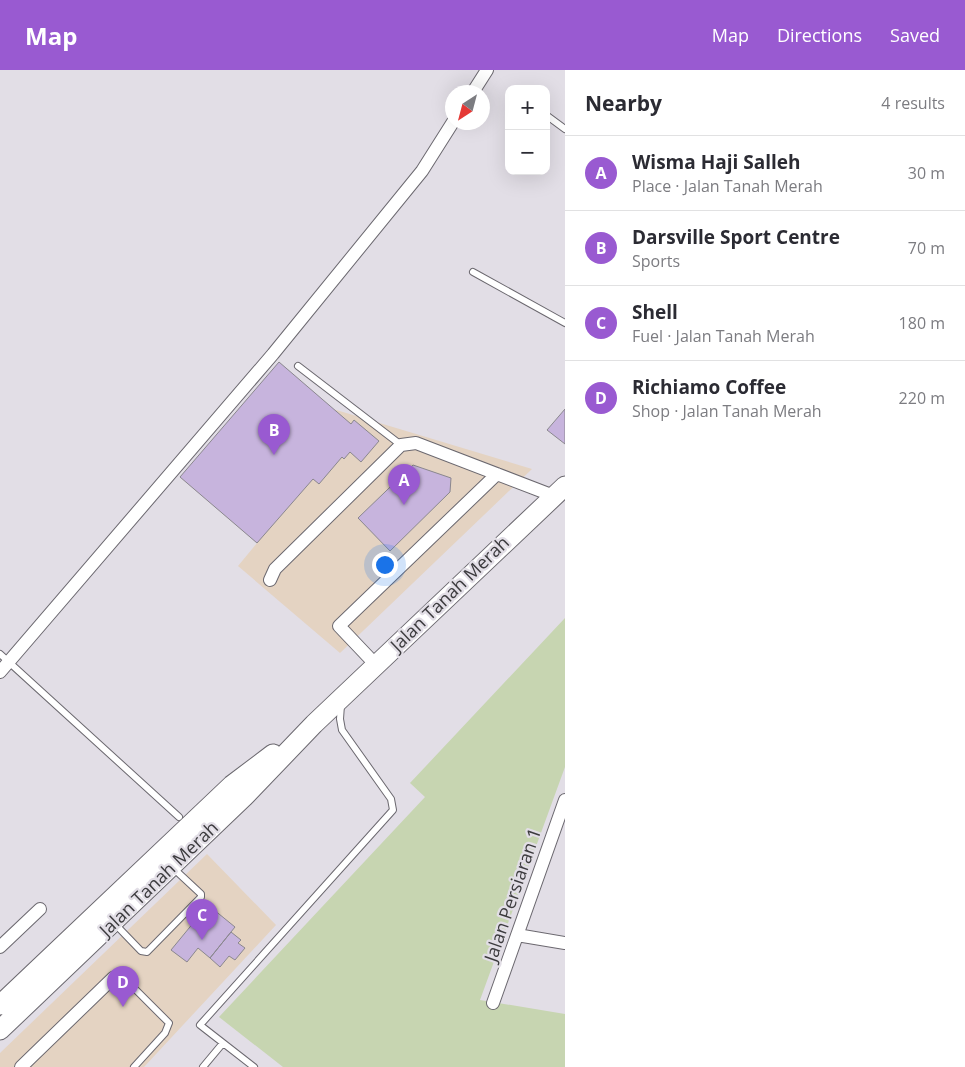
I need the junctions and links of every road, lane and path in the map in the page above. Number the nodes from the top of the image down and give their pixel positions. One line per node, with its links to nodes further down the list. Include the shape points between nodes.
1 (487, 70): 2 (street)
2 (477, 85)
3 (550, 118): 4 (lane)
4 (565, 129)
5 (448, 130): 13 (street, via 422,171 273,354)
6 (473, 272): 7 (lane)
7 (565, 323)
8 (298, 366): 9 (lane)
9 (402, 445): 10 (street, via 416,443); 12 (street, via 276,569)
10 (497, 474): 11 (street); 14 (street, via 339,626)
11 (560, 491): 14 (main road, Jalan Tanah Merah)
12 (270, 580)
13 (3, 663): 18 (lane)
14 (376, 665): 15 (main road, Jalan Tanah Merah)
15 (344, 695): 19 (main road, Jalan Tanah Merah, via 314,724 232,784); 29 (lane, via 340,709 342,730 391,799 393,810 200,1025)
16 (565, 800): 17 (street, Jalan Persiaran 1)
17 (563, 813): 22 (street, Jalan Persiaran 1)
18 (179, 817)
19 (165, 860): 21 (main road, Jalan Tanah Merah); 21 (lane, via 201,894 200,897 147,952 141,951); 27 (main road, Jalan Tanah Merah)
20 (40, 909): 24 (street)
21 (113, 922): 28 (main road, Jalan Tanah Merah)
22 (517, 935): 23 (street); 26 (street, Jalan Persiaran 1)
23 (565, 943)
24 (0, 947)
25 (119, 976): 30 (street, via 113,978); 31 (lane, via 125,978 169,1023 165,1033)
26 (493, 1003)
27 (0, 1005)
28 (0, 1030)
29 (223, 1043): 32 (lane); 33 (lane)
30 (21, 1067)
31 (134, 1067)
32 (203, 1067)
33 (254, 1067)

